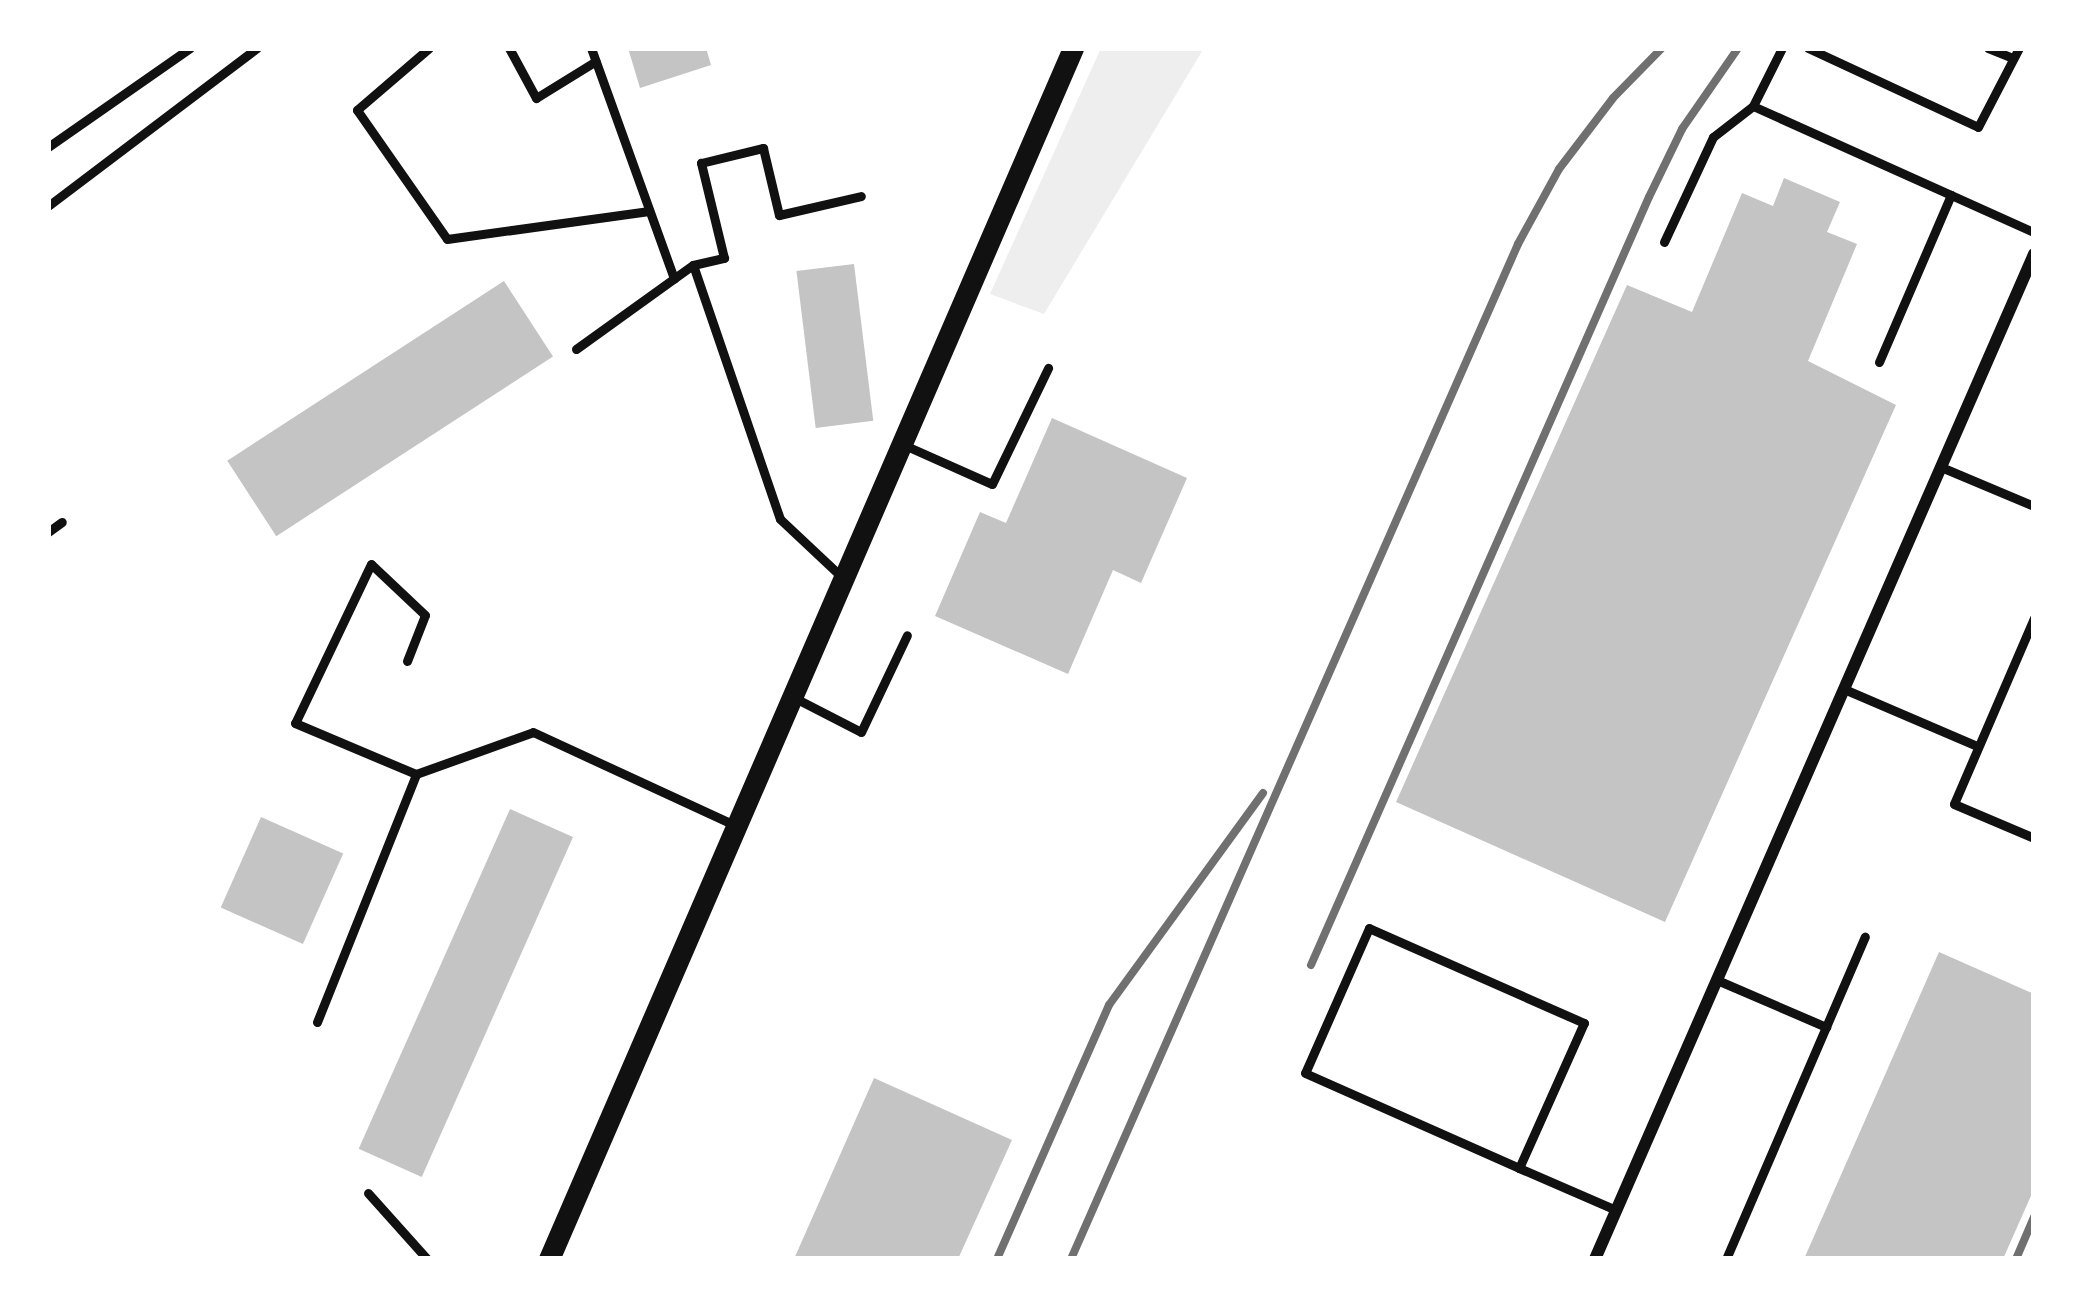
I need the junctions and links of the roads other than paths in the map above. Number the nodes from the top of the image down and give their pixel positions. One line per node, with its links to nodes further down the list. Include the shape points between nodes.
1 (190, 48): 13 (lane)
2 (257, 48): 16 (lane)
3 (429, 48): 17 (lane, via 358,110 447,238)
4 (509, 48): 11 (lane, via 536,98)
5 (591, 48): 11 (lane)
6 (1073, 48): 26 (street)
7 (1782, 48): 12 (lane)
8 (1808, 48): 10 (lane, via 1978,127)
9 (1988, 48): 10 (lane)
10 (2016, 53)
11 (596, 61): 17 (lane)
12 (1754, 106): 14 (lane); 19 (lane, via 1712,137)
13 (48, 147)
14 (1951, 195): 18 (lane); 24 (lane)
15 (861, 196): 21 (lane, via 778,215 763,148 701,163 724,257)
16 (48, 206)
17 (649, 211): 22 (lane)
18 (2034, 232)
19 (1664, 242)
20 (2034, 255): 27 (street)
21 (693, 265): 22 (lane); 31 (lane, via 780,519)
22 (674, 279): 23 (lane)
23 (576, 349)
24 (1879, 362)
25 (1048, 368): 26 (lane, via 992,484)
26 (902, 444): 31 (street)
27 (1941, 467): 28 (lane); 35 (street)
28 (2034, 506)
29 (62, 522): 30 (lane)
30 (48, 532)
31 (844, 579): 36 (street)
32 (2034, 618): 37 (lane)
33 (907, 635): 36 (lane, via 861,732)
34 (407, 661): 38 (lane, via 425,615 371,564 295,722)
35 (1844, 689): 37 (lane); 42 (street)
36 (793, 697): 39 (street)
37 (1977, 746): 40 (lane, via 1954,804)
38 (416, 773): 39 (lane, via 533,732); 43 (lane)
39 (736, 826): 49 (street)
40 (2034, 838)
41 (1865, 937): 44 (lane)
42 (1717, 980): 44 (lane); 47 (street)
43 (317, 1022)
44 (1826, 1027): 51 (lane)
45 (1519, 1168): 45 (lane, via 1584,1023 1369,928 1305,1073); 47 (lane)
46 (368, 1193): 48 (lane)
47 (1616, 1210): 50 (street)
48 (427, 1259)
49 (549, 1259)
50 (1595, 1259)
51 (1726, 1259)

